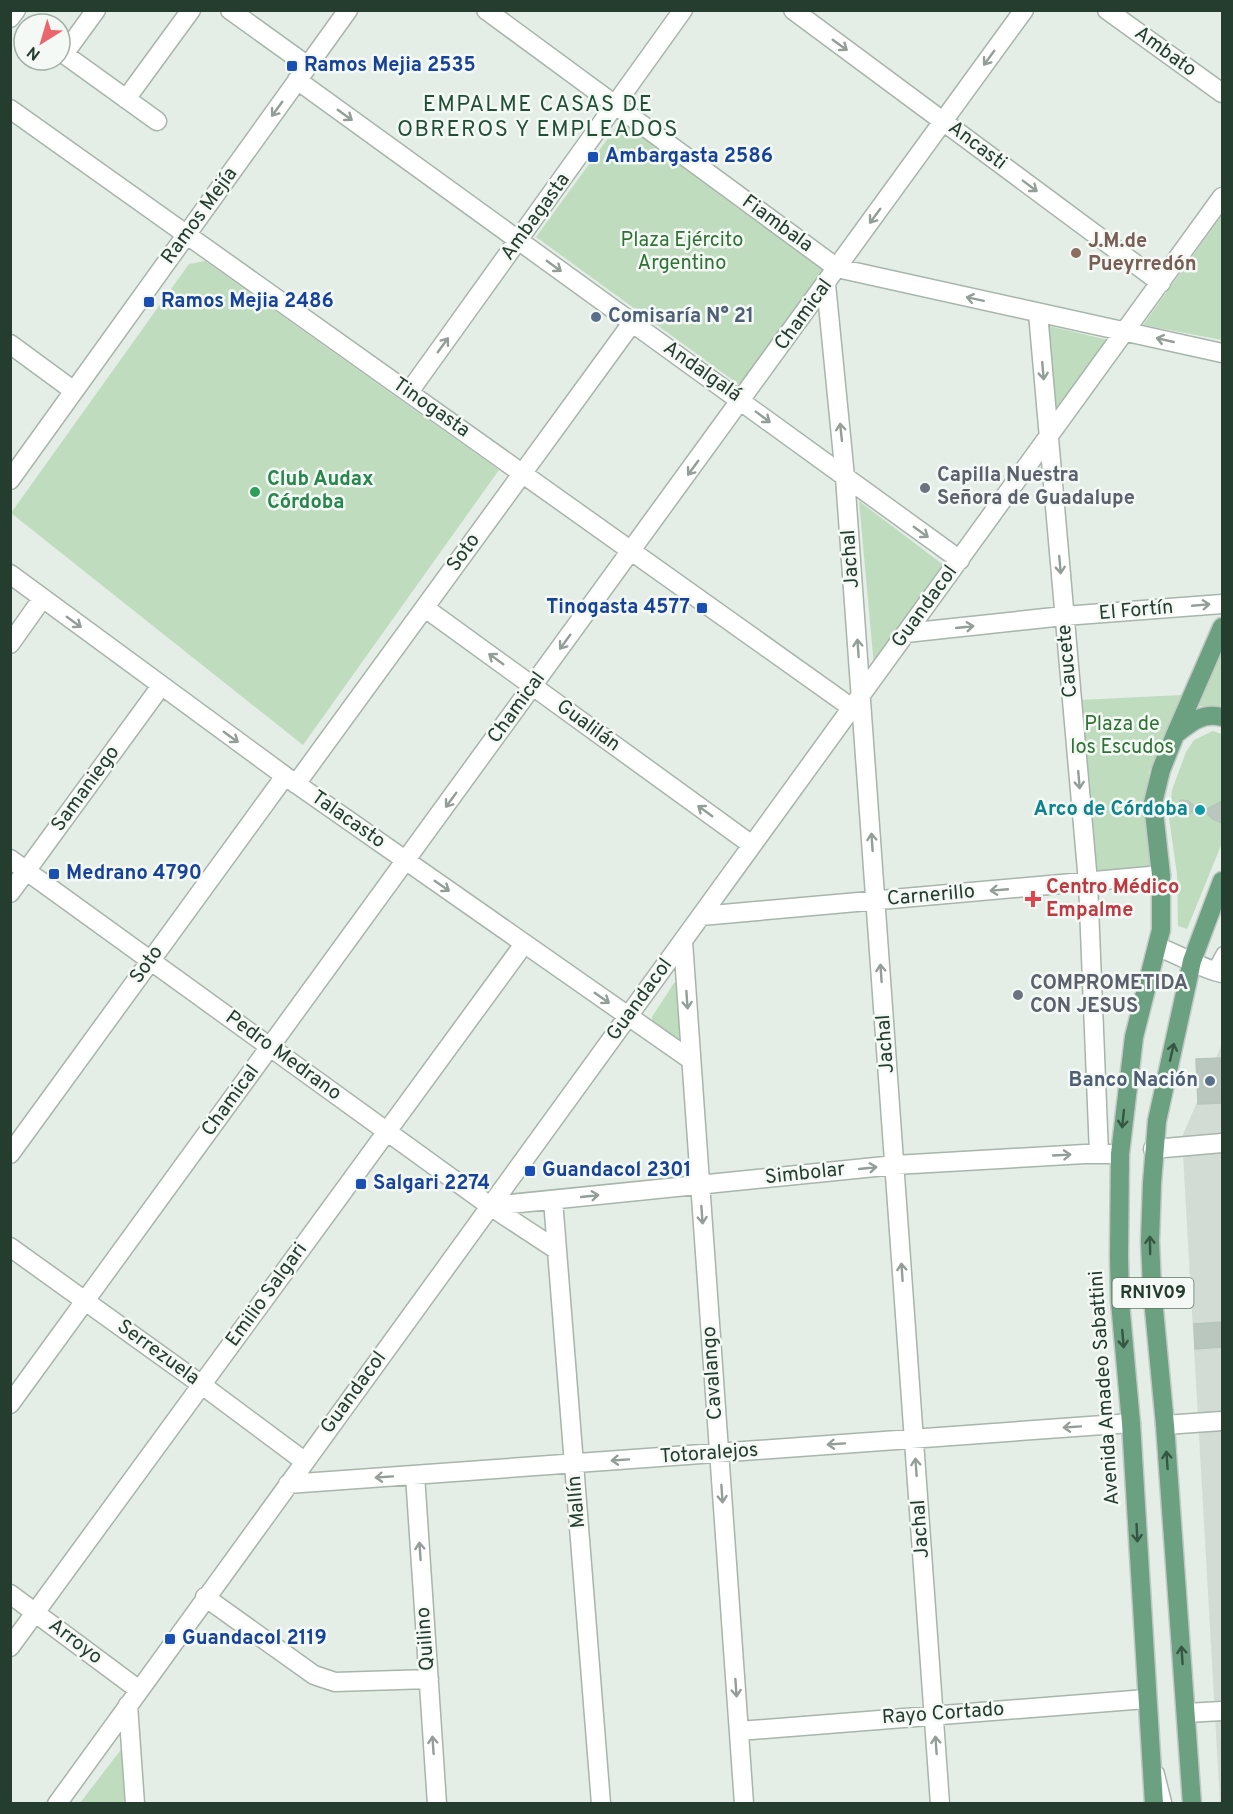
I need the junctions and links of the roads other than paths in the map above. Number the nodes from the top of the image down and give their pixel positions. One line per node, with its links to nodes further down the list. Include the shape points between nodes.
1 (16, 10): 11 (street)
2 (96, 10): 14 (street, via 64,54)
3 (191, 10): 14 (street)
4 (230, 10): 12 (street, Andalgalá)
5 (348, 10): 12 (street, Ramos Mejía)
6 (486, 10): 15 (street, Fiambala)
7 (683, 10): 15 (street, Ambagasta)
8 (793, 10): 18 (street, Ancasti, one-way to 18)
9 (1023, 10): 18 (street, Chamical, one-way to 18)
10 (1107, 10): 13 (street, Ambato)
11 (10, 18)
12 (303, 73): 20 (street, Ramos Mejía, one-way to 20); 21 (street, Andalgalá, one-way to 21)
13 (1222, 93)
14 (126, 99): 17 (street)
15 (615, 106): 21 (street, Ambagasta); 22 (street, Fiambala)
16 (10, 109): 20 (street, Tinogasta)
17 (157, 121)
18 (943, 121): 22 (street, Chamical, one-way to 22); 23 (street, Ancasti, one-way to 23)
19 (1222, 197): 23 (street, Guandacol)
20 (187, 235): 30 (street, Ramos Mejía); 31 (street, Tinogasta)
21 (519, 241): 26 (street, Andalgalá, one-way to 26); 31 (street, Ambagasta, one-way to 21)
22 (837, 268): 24 (street, Chamical); 25 (street, Fiambala, one-way to 22)
23 (1161, 283): 27 (street, Guandacol)
24 (826, 285): 32 (street, Chamical); 35 (street, Jachal, one-way to 24)
25 (1038, 313): 27 (street, Fiambala); 33 (street, Caucete, one-way to 33)
26 (632, 323): 32 (street, Andalgalá); 34 (street, Soto)
27 (1125, 331): 29 (street, Fiambala, one-way to 27); 33 (street, Guandacol)
28 (10, 344): 30 (street)
29 (1222, 353)
30 (74, 391): 36 (street, Ramos Mejía)
31 (409, 392): 34 (street, Tinogasta)
32 (742, 400): 35 (street, Andalgalá, one-way to 35); 37 (street, Chamical, one-way to 37)
33 (1048, 437): 38 (street, Guandacol); 43 (street, Caucete, one-way to 43)
34 (522, 473): 37 (street, Tinogasta); 42 (street, Soto)
35 (845, 477): 38 (street, Andalgalá, one-way to 38); 49 (street, Jachal, one-way to 35)
36 (10, 480)
37 (633, 550): 48 (street, Chamical, one-way to 48); 49 (street, Tinogasta)
38 (960, 560): 45 (street, Guandacol)
39 (10, 574): 40 (street, Talacasto)
40 (42, 599): 46 (street); 47 (street, Talacasto, one-way to 47)
41 (1222, 604): 43 (street, El Fortín, one-way to 41)
42 (424, 608): 48 (street, Gualilán, one-way to 42); 52 (street, Soto)
43 (1064, 616): 45 (street, El Fortín, one-way to 43); 59 (street, Caucete, one-way to 59)
44 (1222, 627): 51 (main road, Avenida Amadeo Sabattini / RN1V09)
45 (906, 633): 49 (street, Guandacol)
46 (10, 644)
47 (161, 686): 52 (street, Talacasto, one-way to 52); 56 (street, Samaniego)
48 (533, 686): 53 (street, Gualilán, one-way to 48); 55 (street, Chamical, one-way to 55)
49 (856, 701): 53 (street, Guandacol); 61 (street, Jachal, one-way to 49)
50 (1222, 717): 51 (main road, via 1202,716)
51 (1175, 735): 57 (main road, Avenida Amadeo Sabattini / RN1V09, via 1153,803)
52 (290, 780): 55 (street, Talacasto); 67 (street, Soto)
53 (752, 845): 62 (street, Guandacol)
54 (10, 859): 56 (street, Pedro Medrano)
55 (406, 861): 64 (street, Talacasto, one-way to 64); 71 (street, Chamical)
56 (27, 871): 60 (street, Samaniego); 67 (street, Pedro Medrano)
57 (1161, 875): 59 (street, Carnerillo); 65 (main road, Avenida Amadeo Sabattini / RN1V09)
58 (1222, 881): 68 (main road, RN1V09)
59 (1088, 882): 61 (street, Carnerillo, one-way to 61); 77 (street, Caucete)
60 (10, 893)
61 (876, 901): 62 (street, Carnerillo); 79 (street, Jachal, one-way to 61)
62 (701, 916): 63 (street, Guandacol)
63 (682, 942): 70 (street, Guandacol); 72 (street, Cavalango, one-way to 72)
64 (524, 944): 70 (street, Talacasto, one-way to 70); 73 (street, Emilio Salgari)
65 (1158, 947): 68 (street); 78 (main road, Avenida Amadeo Sabattini / RN1V09, one-way to 78, via 1134,1038)
66 (1222, 952): 69 (lane)
67 (151, 961): 71 (street, Pedro Medrano); 76 (street, Soto)
68 (1192, 961): 69 (street); 75 (main road, RN1V09, one-way to 68)
69 (1217, 972)
70 (628, 1016): 72 (street, Talacasto); 82 (street, Guandacol)
71 (270, 1047): 73 (street, Pedro Medrano); 85 (street, Chamical)
72 (691, 1060): 80 (street, Cavalango)
73 (386, 1131): 82 (street, Pedro Medrano); 86 (street, Emilio Salgari)
74 (1222, 1143): 75 (street)
75 (1153, 1149): 90 (main road, RN1V09, one-way to 75, via 1150,1253)
76 (10, 1154)
77 (1099, 1154): 78 (street, Simbolar); 79 (street, Simbolar, one-way to 77)
78 (1120, 1154): 89 (main road, Avenida Amadeo Sabattini / RN1V09, one-way to 89, via 1120,1302)
79 (895, 1166): 80 (street, Simbolar, one-way to 79); 91 (street, Jachal, one-way to 79)
80 (700, 1185): 81 (street, Simbolar, one-way to 80); 92 (street, Cavalango, one-way to 92)
81 (553, 1200): 82 (street, Simbolar); 84 (street, Mallín)
82 (490, 1206): 84 (street, Pedro Medrano); 93 (street, Guandacol)
83 (10, 1247): 85 (street, Serrezuela)
84 (557, 1250): 94 (street, Mallín)
85 (86, 1300): 86 (street, Serrezuela); 87 (street, Chamical)
86 (202, 1385): 93 (street, Serrezuela); 99 (street, Emilio Salgari)
87 (10, 1404)
88 (1222, 1421): 90 (street)
89 (1131, 1423): 91 (street, Totoralejos, one-way to 91); 103 (main road, Avenida Amadeo Sabattini / RN1V09, one-way to 103)
90 (1165, 1425): 105 (main road, RN1V09, one-way to 90)
91 (914, 1438): 92 (street, Totoralejos, one-way to 92); 106 (street, Jachal, one-way to 91)
92 (719, 1454): 94 (street, Totoralejos, one-way to 94); 108 (street, Cavalango, one-way to 108)
93 (304, 1461): 96 (street, Guandacol)
94 (574, 1463): 95 (street, Totoralejos); 112 (street, Mallín)
95 (415, 1475): 96 (street, Totoralejos, one-way to 96); 101 (street, Quilino, one-way to 95)
96 (288, 1484): 98 (street, Guandacol)
97 (10, 1594): 99 (street, Arroyo)
98 (205, 1597): 101 (street, via 324,1680); 102 (street, Guandacol)
99 (35, 1613): 100 (street, Emilio Salgari); 102 (street, Arroyo)
100 (10, 1647)
101 (429, 1679): 111 (street, Quilino, one-way to 101)
102 (134, 1697): 109 (street, Guandacol); 110 (street)
103 (1146, 1699): 106 (street, Rayo Cortado); 107 (main road, Avenida Amadeo Sabattini / RN1V09)
104 (1222, 1711): 105 (street)
105 (1186, 1713): 117 (main road, RN1V09)
106 (934, 1715): 108 (street, Rayo Cortado); 114 (street, Jachal, one-way to 106)
107 (1148, 1723): 115 (main road, Avenida Amadeo Sabattini / RN1V09); 116 (lane)
108 (739, 1731): 113 (street, Cavalango)
109 (57, 1803)
110 (135, 1803)
111 (437, 1803)
112 (600, 1803)
113 (744, 1803)
114 (940, 1803)
115 (1154, 1803)
116 (1167, 1803)
117 (1192, 1803)

